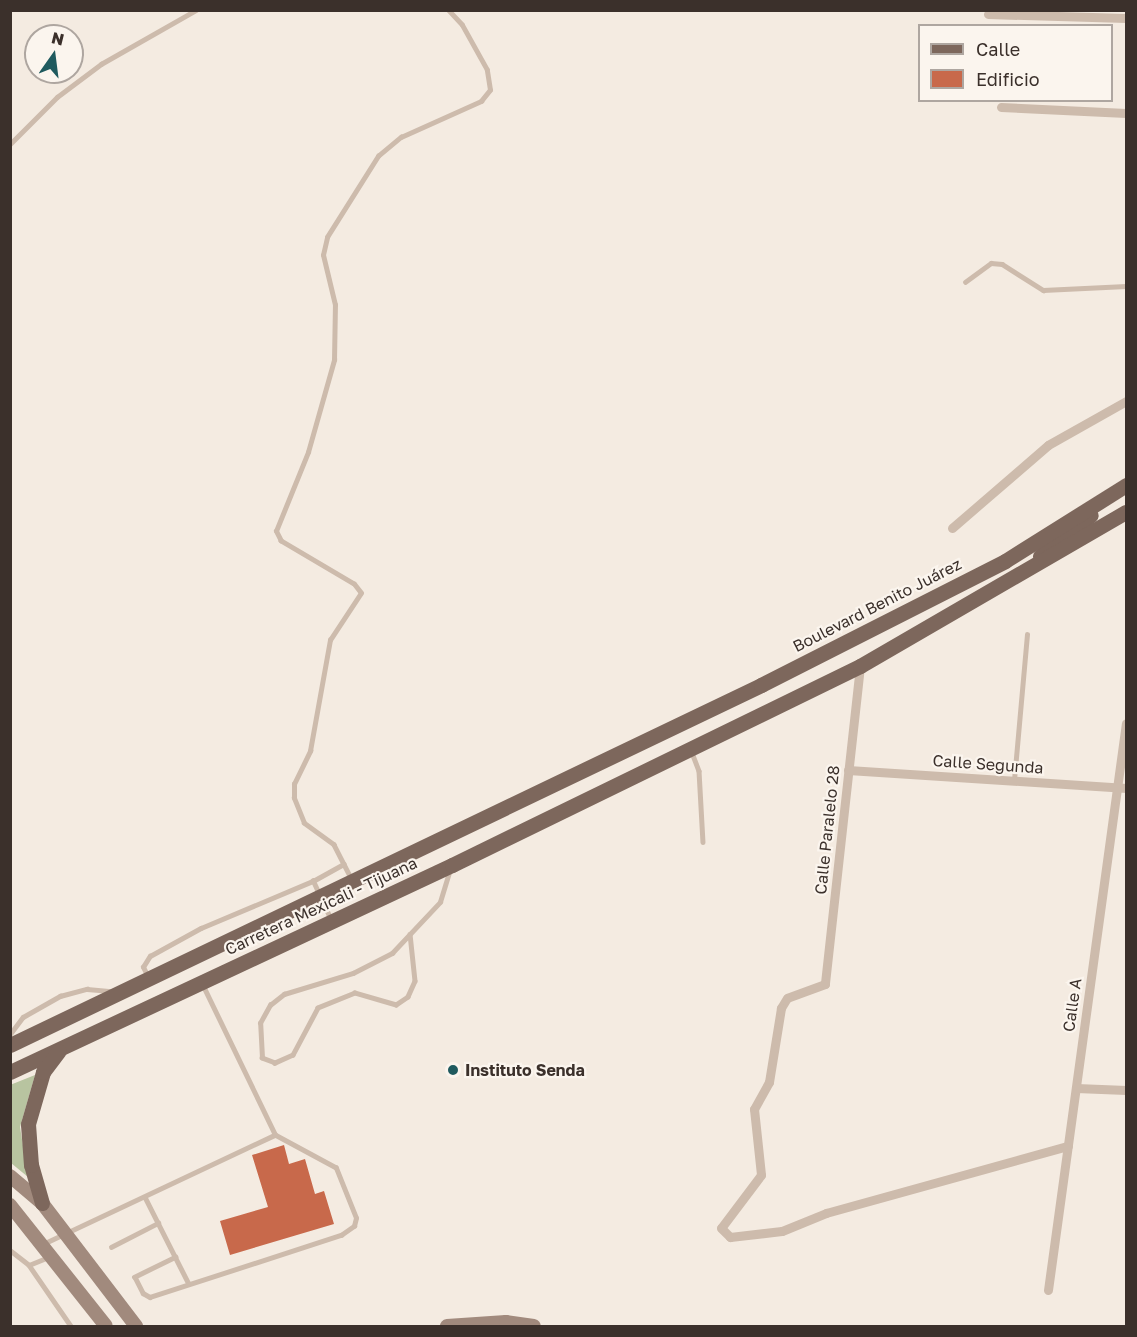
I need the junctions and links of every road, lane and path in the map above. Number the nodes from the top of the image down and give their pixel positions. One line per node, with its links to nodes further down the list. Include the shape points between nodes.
1 (196, 10): 7 (lane, via 101,63 57,97)
2 (448, 10): 25 (lane, via 462,25 487,70 490,90 481,101 401,137 378,156 327,237 323,255 335,306 334,360 308,452 276,531 281,541 354,584 361,593 330,640 310,751 294,784 294,798 304,824 334,845)
3 (988, 14): 4 (street)
4 (1126, 18)
5 (1001, 106): 6 (street)
6 (1126, 113)
7 (10, 144)
8 (965, 282): 9 (lane, via 991,263 1002,264 1043,290)
9 (1126, 286)
10 (1126, 401): 14 (street, via 1048,445)
11 (1126, 485): 12 (main road, Boulevard Benito Juárez)
12 (1100, 503): 15 (main road, via 1079,529 1023,566); 19 (main road, Boulevard Benito Juárez, via 1005,561)
13 (1126, 512): 15 (main road)
14 (952, 528)
15 (1023, 576): 17 (main road)
16 (1027, 636): 22 (lane)
17 (860, 666): 20 (main road); 21 (street, Calle Paralelo 28)
18 (1126, 723): 23 (street, Calle A)
19 (637, 746): 28 (main road, Carretera Mexicali - Tijuana)
20 (690, 748): 24 (lane, via 699,771); 26 (main road, Carretera Mexicali - Tijuana)
21 (848, 770): 22 (street, Calle Segunda); 42 (street, Calle Paralelo 28, via 825,984 787,998 781,1008 769,1082 754,1109 761,1175 725,1216 721,1228 724,1234 745,1237 782,1231 826,1213)
22 (1014, 780): 23 (street, Calle Segunda)
23 (1122, 788): 39 (street, Calle A)
24 (703, 842)
25 (344, 864): 27 (lane); 28 (lane)
26 (452, 865): 30 (main road, Carretera Mexicali - Tijuana); 31 (lane, via 440,902)
27 (313, 881): 29 (lane); 32 (lane, via 201,928 150,956 143,967)
28 (354, 884): 29 (main road, Carretera Mexicali - Tijuana)
29 (323, 899): 30 (lane); 32 (main road, Carretera Mexicali - Tijuana)
30 (331, 920): 33 (main road, Carretera Mexicali - Tijuana)
31 (410, 934): 31 (lane, via 392,953 353,973 284,994 260,1023 262,1058 275,1063 293,1055 318,1008 355,993 396,1005 408,997 415,981)
32 (150, 981): 34 (main road, Carretera Mexicali - Tijuana)
33 (201, 982): 37 (main road, Carretera Mexicali - Tijuana); 41 (lane)
34 (126, 992): 35 (lane, via 87,989 60,996 23,1017); 36 (main road, Carretera Mexicali - Tijuana)
35 (10, 1034)
36 (10, 1045)
37 (60, 1049): 38 (main road, Carretera Mexicali - Tijuana); 45 (main road, via 43,1072 28,1124 31,1166)
38 (10, 1072)
39 (1076, 1088): 40 (street); 42 (street, Calle A)
40 (1126, 1090)
41 (275, 1136): 44 (lane); 55 (lane, via 336,1168 356,1218 354,1226 341,1235)
42 (1068, 1146): 56 (street, Calle A)
43 (10, 1176): 45 (main road)
44 (145, 1197): 47 (lane); 48 (lane)
45 (42, 1203): 48 (main road)
46 (10, 1205): 49 (main road)
47 (158, 1223): 50 (lane); 53 (lane)
48 (66, 1234): 49 (lane); 59 (main road)
49 (45, 1243): 52 (main road)
50 (111, 1247)
51 (10, 1250): 54 (lane)
52 (54, 1255): 54 (lane); 58 (main road)
53 (176, 1257): 55 (lane); 55 (lane, via 135,1276 136,1285 150,1297)
54 (29, 1265): 57 (lane)
55 (189, 1284)
56 (1048, 1290)
57 (71, 1326)
58 (106, 1326)
59 (136, 1326)
60 (447, 1326): 61 (main road, via 506,1322)
61 (534, 1326)

